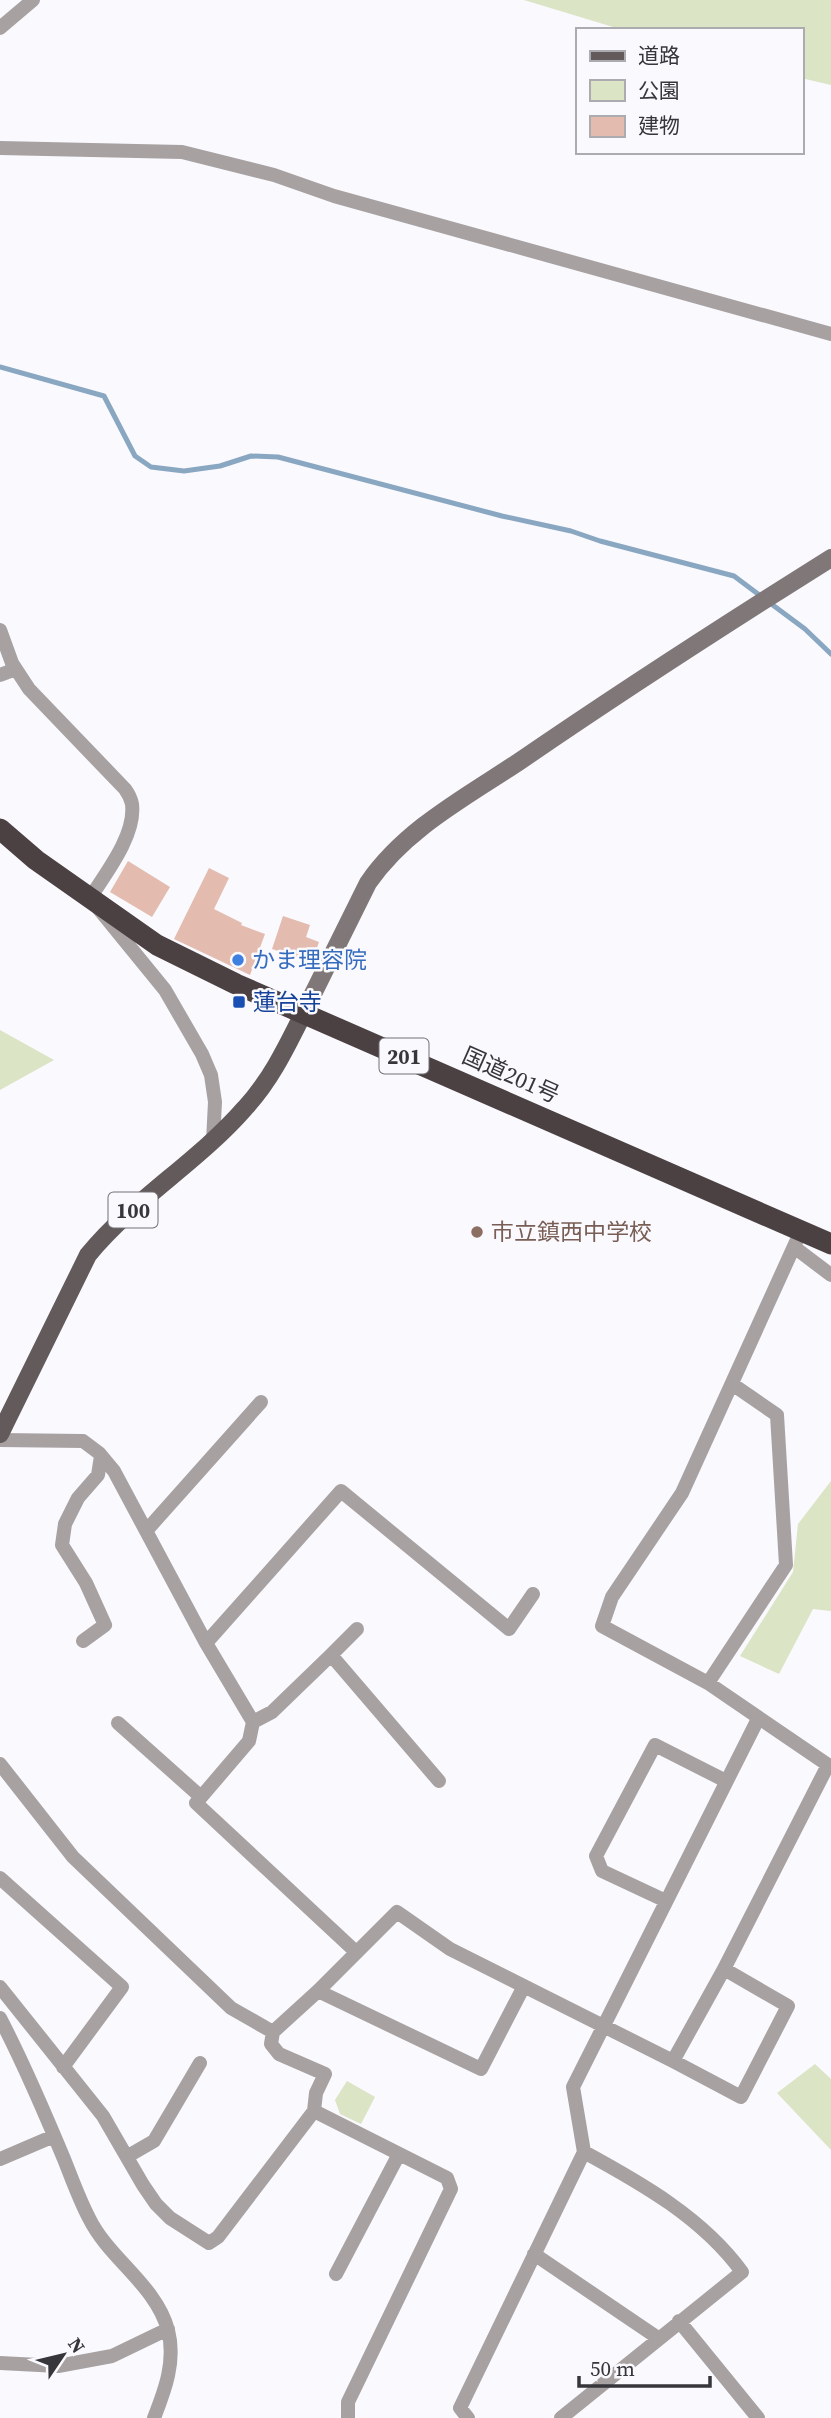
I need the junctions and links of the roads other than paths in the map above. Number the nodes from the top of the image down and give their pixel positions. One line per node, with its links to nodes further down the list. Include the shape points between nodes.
1 (33, 0): 2 (street)
2 (0, 29)
3 (0, 148): 4 (street, via 182,152)
4 (831, 334)
5 (831, 558): 11 (street, via 408,837 368,883)
6 (0, 630): 7 (street)
7 (16, 669): 8 (street); 10 (street, via 132,802 131,822 116,859)
8 (0, 676)
9 (0, 829): 10 (highway, 国道201号 / 201)
10 (90, 898): 11 (highway, 国道201号 / 201, via 157,945); 12 (street, via 164,990 202,1054 215,1102)
11 (304, 1012): 12 (main road, 100, via 274,1071); 13 (highway, 国道201号 / 201)
12 (213, 1141): 18 (main road, 100, via 88,1255)
13 (797, 1239): 14 (highway, 国道201号 / 201); 15 (street); 16 (street)
14 (831, 1244)
15 (831, 1275)
16 (732, 1384): 27 (street, via 777,1415 786,1565); 27 (street, via 682,1493 612,1597 602,1626)
17 (261, 1402): 21 (street)
18 (0, 1434)
19 (0, 1440): 20 (street, via 83,1441)
20 (102, 1456): 21 (street); 24 (street, via 98,1475 78,1497 65,1524 62,1545 105,1625)
21 (146, 1531): 25 (street)
22 (533, 1594): 25 (street, via 509,1629 341,1491)
23 (357, 1629): 26 (street)
24 (83, 1641)
25 (206, 1643): 29 (street)
26 (331, 1655): 29 (street, via 272,1712); 32 (street)
27 (708, 1683): 28 (street)
28 (758, 1719): 33 (street); 38 (street, via 828,1765)
29 (253, 1722): 34 (street, via 249,1741)
30 (118, 1723): 34 (street)
31 (0, 1764): 44 (street, via 73,1857 231,2008)
32 (439, 1781)
33 (726, 1781): 36 (street); 36 (street, via 655,1745 596,1856 602,1871)
34 (201, 1797): 37 (street, via 197,1802)
35 (0, 1878): 47 (street, via 122,1987)
36 (666, 1901): 43 (street)
37 (356, 1952): 39 (street, via 397,1912 450,1949); 41 (street)
38 (724, 1969): 45 (street); 45 (street, via 788,2006 741,2098)
39 (524, 1986): 41 (street, via 481,2069); 43 (street)
40 (0, 1987): 47 (street)
41 (318, 1991): 44 (street)
42 (0, 2018): 49 (street)
43 (603, 2026): 45 (street); 50 (street, via 573,2087)
44 (273, 2032): 48 (street, via 271,2044 279,2054 325,2074)
45 (673, 2061)
46 (200, 2063): 52 (street, via 154,2141)
47 (63, 2067): 52 (street)
48 (314, 2111): 51 (street); 52 (street, via 209,2244 156,2204)
49 (54, 2136): 53 (street); 57 (street, via 89,2219 154,2301)
50 (584, 2152): 54 (street); 56 (street, via 694,2222 722,2246 742,2272)
51 (400, 2154): 55 (street); 62 (street, via 447,2178 452,2189 348,2402)
52 (128, 2156)
53 (0, 2159)
54 (534, 2254): 58 (street); 63 (street, via 460,2408)
55 (336, 2274)
56 (679, 2321): 58 (street); 60 (street)
57 (168, 2329): 59 (street, via 112,2356 58,2366); 61 (street, via 172,2359)
58 (658, 2338): 64 (street)
59 (0, 2363)
60 (750, 2415)
61 (154, 2418)
62 (348, 2418)
63 (468, 2418)
64 (561, 2418)

